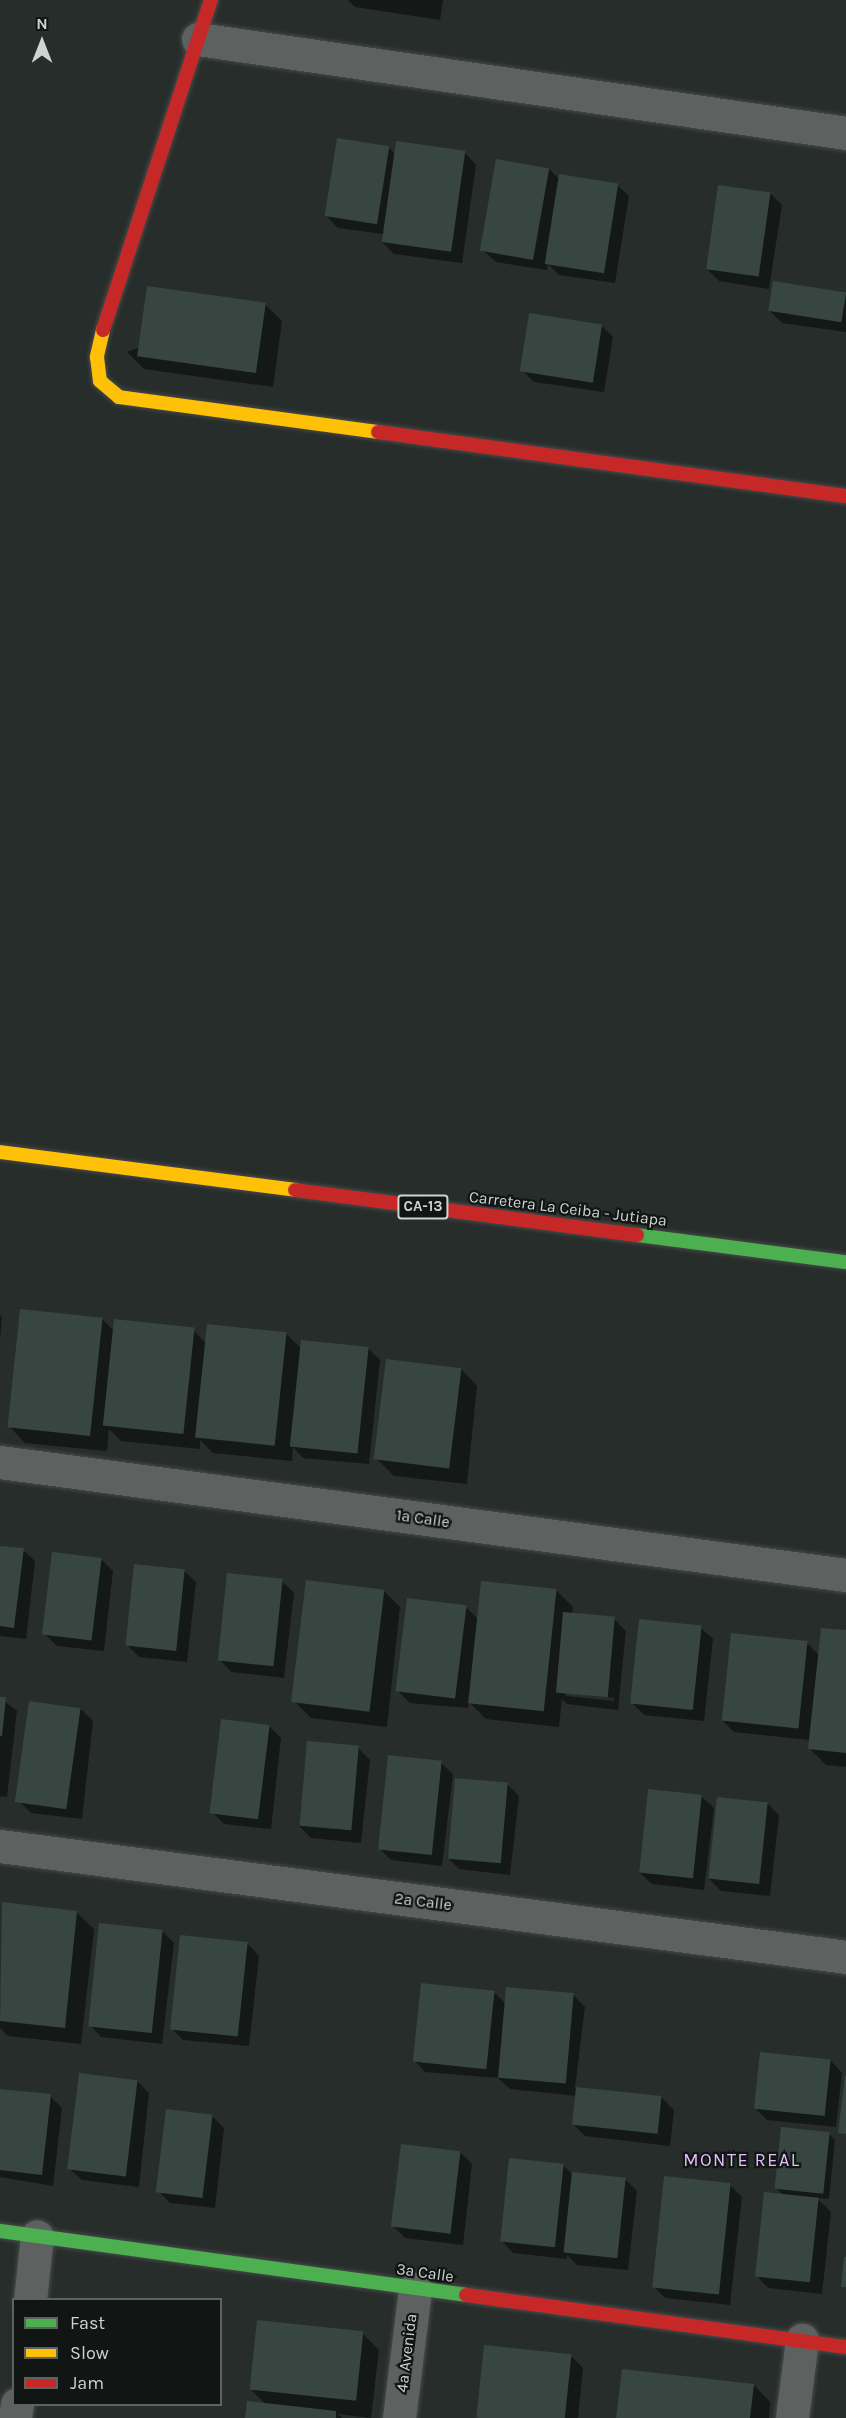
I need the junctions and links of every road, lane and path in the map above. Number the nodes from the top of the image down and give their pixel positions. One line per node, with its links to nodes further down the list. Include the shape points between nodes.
1 (212, 0): 2 (street)
2 (198, 39): 3 (street); 4 (street, via 101,334 96,357 100,381 119,397)
3 (846, 134)
4 (846, 495)
5 (0, 1152): 6 (street, Carretera La Ceiba - Jutiapa / CA-13)
6 (846, 1262)
7 (0, 1462): 8 (street, 1a Calle)
8 (846, 1575)
9 (0, 1846): 10 (street, 2a Calle)
10 (846, 1957)
11 (0, 2231): 12 (street, 3a Calle)
12 (37, 2236): 13 (street, 3a Calle); 14 (street)
13 (415, 2289): 15 (street, 3a Calle); 17 (street, 4a Avenida)
14 (30, 2298)
15 (802, 2340): 16 (street, 3a Calle); 18 (street)
16 (846, 2346)
17 (399, 2418)
18 (792, 2418)

